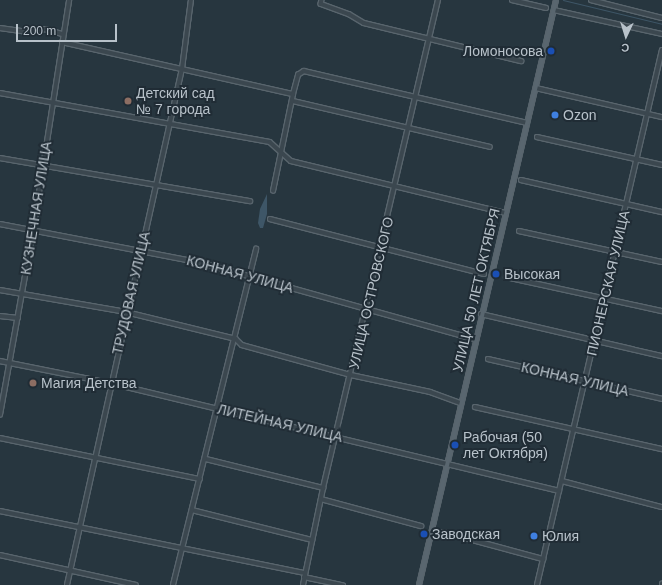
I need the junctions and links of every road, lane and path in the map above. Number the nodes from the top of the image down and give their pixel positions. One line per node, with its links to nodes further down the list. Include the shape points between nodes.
1 (69, 0): 12 (street, КУЗНЕЧНАЯ УЛИЦА)
2 (192, 0): 18 (street, ТРУДОВАЯ УЛИЦА)
3 (322, 0): 14 (street, via 321,4 349,14 364,23)
4 (438, 0): 14 (street, УЛИЦА ОСТРОВСКОГО)
5 (512, 0): 8 (street)
6 (556, 0): 9 (main road, УЛИЦА 50 ЛЕТ ОКТЯБРЯ)
7 (591, 0): 10 (street)
8 (546, 8)
9 (554, 10): 13 (street); 19 (main road, УЛИЦА 50 ЛЕТ ОКТЯБРЯ)
10 (662, 18)
11 (0, 28): 12 (street, via 30,32 45,29)
12 (63, 34): 15 (street, КУЗНЕЧНАЯ УЛИЦА)
13 (662, 34)
14 (430, 39): 17 (street); 22 (street, УЛИЦА ОСТРОВСКОГО)
15 (62, 42): 18 (street); 24 (street, КУЗНЕЧНАЯ УЛИЦА)
16 (662, 50): 25 (street, ПИОНЕРСКАЯ УЛИЦА)
17 (521, 61)
18 (182, 69): 21 (street); 27 (street, ТРУДОВАЯ УЛИЦА)
19 (536, 88): 25 (street); 28 (main road, УЛИЦА 50 ЛЕТ ОКТЯБРЯ)
20 (0, 94): 24 (street)
21 (293, 94): 22 (street, via 298,75 304,71); 23 (street)
22 (416, 96): 28 (street); 29 (street, УЛИЦА ОСТРОВСКОГО)
23 (293, 101): 29 (street); 32 (street)
24 (54, 104): 27 (street); 35 (street, КУЗНЕЧНАЯ УЛИЦА)
25 (647, 113): 26 (street); 34 (street, ПИОНЕРСКАЯ УЛИЦА)
26 (662, 117)
27 (169, 123): 32 (street, via 270,142); 38 (street, ТРУДОВАЯ УЛИЦА)
28 (527, 124): 43 (main road, УЛИЦА 50 ЛЕТ ОКТЯБРЯ)
29 (409, 128): 31 (street); 39 (street, УЛИЦА ОСТРОВСКОГО)
30 (537, 137): 34 (street)
31 (490, 147)
32 (281, 151): 39 (street, via 291,161); 40 (street)
33 (0, 158): 35 (street)
34 (636, 160): 36 (street); 42 (street, ПИОНЕРСКАЯ УЛИЦА)
35 (43, 165): 38 (street); 47 (street, КУЗНЕЧНАЯ УЛИЦА)
36 (662, 165)
37 (521, 180): 42 (street)
38 (155, 185): 41 (street); 51 (street, ТРУДОВАЯ УЛИЦА)
39 (396, 186): 43 (street); 49 (street, УЛИЦА ОСТРОВСКОГО)
40 (273, 191)
41 (250, 201)
42 (626, 205): 44 (street); 52 (street, ПИОНЕРСКАЯ УЛИЦА)
43 (506, 212): 63 (main road, УЛИЦА 50 ЛЕТ ОКТЯБРЯ)
44 (662, 212)
45 (270, 219): 49 (street)
46 (0, 224): 47 (street, КОННАЯ УЛИЦА)
47 (33, 231): 51 (street, КОННАЯ УЛИЦА); 58 (street, КУЗНЕЧНАЯ УЛИЦА)
48 (519, 231): 52 (street)
49 (381, 247): 54 (street); 60 (street, УЛИЦА ОСТРОВСКОГО)
50 (256, 249): 55 (street)
51 (140, 250): 55 (street, КОННАЯ УЛИЦА); 62 (street, ТРУДОВАЯ УЛИЦА)
52 (615, 252): 53 (street); 59 (street, ПИОНЕРСКАЯ УЛИЦА)
53 (662, 262)
54 (484, 274)
55 (249, 275): 60 (street, КОННАЯ УЛИЦА); 66 (street)
56 (506, 278): 59 (street)
57 (0, 290): 58 (street)
58 (22, 294): 62 (street); 65 (street, КУЗНЕЧНАЯ УЛИЦА)
59 (604, 298): 61 (street); 68 (street, ПИОНЕРСКАЯ УЛИЦА)
60 (367, 309): 67 (street, КОННАЯ УЛИЦА); 73 (street, УЛИЦА ОСТРОВСКОГО)
61 (662, 311)
62 (126, 312): 66 (street); 75 (street, ТРУДОВАЯ УЛИЦА)
63 (481, 314): 67 (main road, УЛИЦА 50 ЛЕТ ОКТЯБРЯ); 68 (street)
64 (0, 316): 65 (street)
65 (18, 318): 72 (street, КУЗНЕЧНАЯ УЛИЦА)
66 (236, 339): 73 (street, via 242,346); 79 (street)
67 (476, 339): 77 (main road, УЛИЦА 50 ЛЕТ ОКТЯБРЯ)
68 (594, 341): 69 (street); 74 (street, ПИОНЕРСКАЯ УЛИЦА)
69 (662, 356)
70 (488, 359): 74 (street, КОННАЯ УЛИЦА)
71 (0, 361): 72 (street, ЛИТЕЙНАЯ УЛИЦА)
72 (10, 363): 75 (street, ЛИТЕЙНАЯ УЛИЦА); 80 (street, КУЗНЕЧНАЯ УЛИЦА)
73 (351, 375): 77 (street, via 430,392); 82 (street, УЛИЦА ОСТРОВСКОГО)
74 (585, 381): 76 (street, КОННАЯ УЛИЦА); 81 (street, ПИОНЕРСКАЯ УЛИЦА)
75 (110, 383): 79 (street, ЛИТЕЙНАЯ УЛИЦА); 85 (street, ТРУДОВАЯ УЛИЦА)
76 (662, 399)
77 (461, 403): 87 (main road, УЛИЦА 50 ЛЕТ ОКТЯБРЯ)
78 (475, 407): 81 (street)
79 (219, 409): 82 (street, ЛИТЕЙНАЯ УЛИЦА); 86 (street)
80 (0, 415)
81 (574, 427): 84 (street); 89 (street, ПИОНЕРСКАЯ УЛИЦА)
82 (336, 436): 87 (street, ЛИТЕЙНАЯ УЛИЦА); 90 (street, УЛИЦА ОСТРОВСКОГО)
83 (0, 438): 85 (street)
84 (662, 449)
85 (94, 458): 88 (street); 97 (street, ТРУДОВАЯ УЛИЦА)
86 (206, 459): 88 (street); 90 (street)
87 (447, 464): 91 (street, ЛИТЕЙНАЯ УЛИЦА); 110 (main road, УЛИЦА 50 ЛЕТ ОКТЯБРЯ)
88 (200, 479): 94 (street)
89 (562, 481): 91 (street, ПИОНЕРСКАЯ УЛИЦА); 93 (street)
90 (323, 488): 92 (street, УЛИЦА ОСТРОВСКОГО)
91 (559, 491): 102 (street, ПИОНЕРСКАЯ УЛИЦА)
92 (321, 499): 96 (street); 99 (street, УЛИЦА ОСТРОВСКОГО)
93 (662, 507)
94 (192, 510): 99 (street); 100 (street)
95 (0, 511): 97 (street)
96 (421, 526)
97 (80, 527): 100 (street); 103 (street, ТРУДОВАЯ УЛИЦА)
98 (443, 532): 102 (street)
99 (312, 540): 104 (street, УЛИЦА ОСТРОВСКОГО)
100 (183, 549): 104 (street); 107 (street)
101 (0, 555): 103 (street)
102 (544, 559): 111 (street, ПИОНЕРСКАЯ УЛИЦА)
103 (70, 570): 105 (street, ТРУДОВАЯ УЛИЦА); 106 (street)
104 (305, 575): 108 (street, УЛИЦА ОСТРОВСКОГО); 109 (street)
105 (67, 585)
106 (136, 585)
107 (173, 585)
108 (303, 585)
109 (343, 585)
110 (419, 585)
111 (537, 585)

